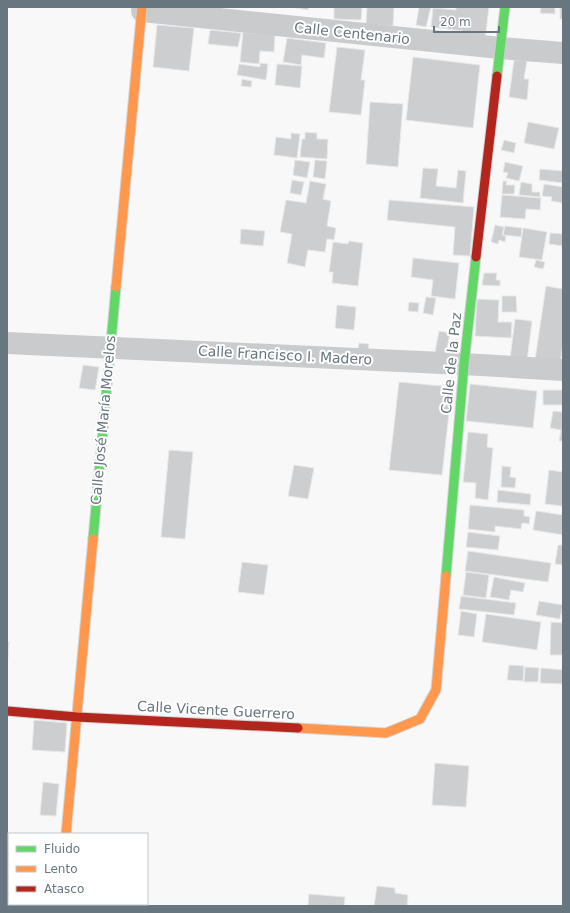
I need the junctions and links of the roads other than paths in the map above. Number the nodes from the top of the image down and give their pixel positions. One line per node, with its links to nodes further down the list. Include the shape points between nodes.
1 (505, 7): 3 (street, Calle de la Paz)
2 (142, 9): 3 (street, Calle Centenario); 6 (street, Calle José María Morelos)
3 (500, 48): 4 (street, Calle Centenario); 7 (street, Calle de la Paz)
4 (563, 53)
5 (7, 343): 6 (street, Calle Francisco I. Madero)
6 (110, 347): 7 (street, Calle Francisco I. Madero); 10 (street, Calle José María Morelos)
7 (464, 364): 8 (street, Calle Francisco I. Madero); 11 (street, Calle de la Paz, via 436,690)
8 (563, 370)
9 (7, 711): 10 (street, Calle Vicente Guerrero)
10 (77, 717): 11 (street, Calle Vicente Guerrero, via 386,733); 12 (street, Calle José María Morelos)
11 (420, 719)
12 (66, 833)

